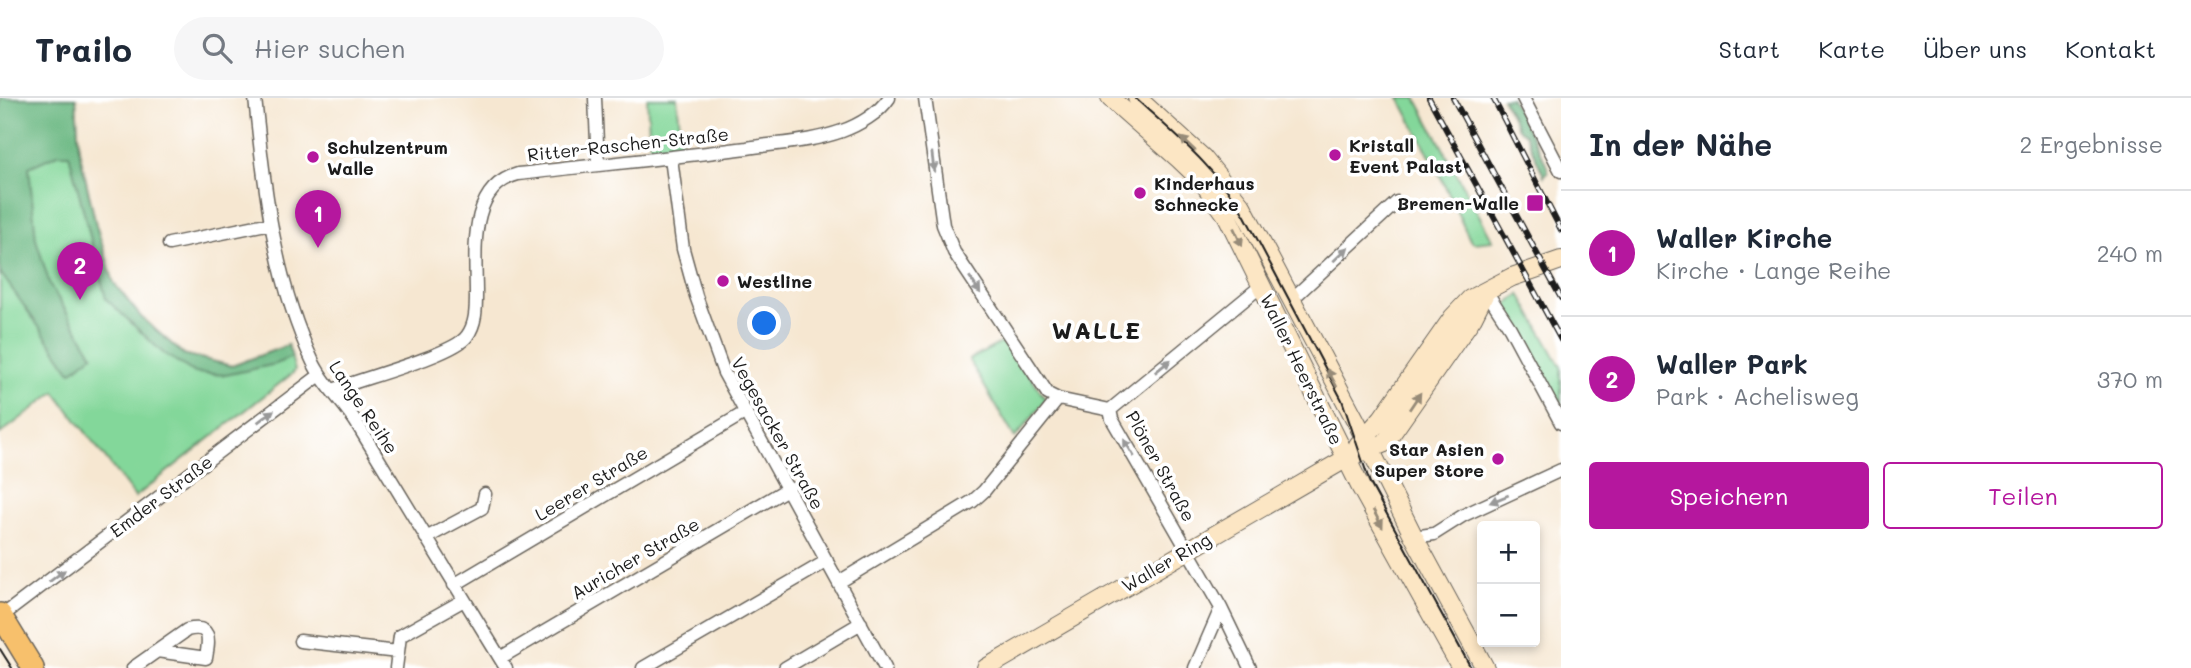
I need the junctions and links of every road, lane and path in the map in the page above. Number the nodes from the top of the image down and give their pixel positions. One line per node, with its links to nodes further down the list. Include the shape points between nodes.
1 (255, 98): 12 (street, Lange Reihe)
2 (595, 98): 9 (street)
3 (889, 98): 8 (street, Ritter-Raschen-Straße, via 862,122 828,135)
4 (925, 98): 20 (street, one-way to 20, via 943,225 954,252 1048,394)
5 (1110, 98): 15 (main road, Waller Heerstraße, one-way to 15, via 1202,181 1227,216)
6 (1137, 98): 17 (main road, Waller Heerstraße, one-way to 6, via 1242,206 1225,183)
7 (1523, 98): 10 (street)
8 (671, 158): 9 (street, Ritter-Raschen-Straße); 22 (street, Vegesacker Straße, via 683,249 696,296 719,363)
9 (598, 165): 19 (street, Ritter-Raschen-Straße, via 518,174 491,189 478,218 476,308 466,339)
10 (1561, 171)
11 (1397, 202): 17 (street, one-way to 11)
12 (271, 223): 13 (street); 18 (street, Lange Reihe, via 285,286)
13 (169, 244)
14 (1561, 260): 16 (main road, Waller Ring)
15 (1261, 286): 21 (street, one-way to 15); 25 (main road, Waller Heerstraße)
16 (1486, 290): 23 (street); 24 (main road, Waller Ring, via 1469,299 1453,317)
17 (1291, 300): 24 (main road, Waller Heerstraße, one-way to 17)
18 (320, 375): 19 (street, Lange Reihe); 37 (street, Emder Straße, one-way to 18)
19 (333, 390): 30 (street, Lange Reihe)
20 (1058, 399): 21 (street, Plöner Straße); 33 (street, via 973,501)
21 (1110, 410): 31 (street, Plöner Straße, one-way to 21)
22 (746, 412): 27 (street, Vegesacker Straße); 34 (street, Leerer Straße)
23 (1561, 423)
24 (1367, 443): 25 (main road, Waller Ring); 29 (main road, Waller Heerstraße)
25 (1347, 458): 31 (main road, Waller Ring); 52 (main road, Waller Heerstraße, one-way to 52)
26 (1561, 470): 29 (street, one-way to 29, via 1464,514 1434,534)
27 (789, 488): 32 (street, Vegesacker Straße); 42 (street, Auricher Straße)
28 (485, 494): 30 (street, via 482,508)
29 (1414, 537): 53 (main road, Waller Heerstraße)
30 (426, 538): 34 (street, Lange Reihe)
31 (1188, 549): 36 (street, Plöner Straße); 49 (main road, Waller Ring)
32 (827, 561): 33 (street, Vegesacker Straße); 46 (street)
33 (839, 582): 38 (street, Vegesacker Straße)
34 (454, 585): 35 (street, Lange Reihe)
35 (464, 600): 41 (street, via 400,636); 42 (street, Lange Reihe)
36 (1221, 608): 50 (street); 51 (street, Plöner Straße)
37 (0, 617): 43 (main road)
38 (861, 623): 47 (street); 48 (street, Vegesacker Straße)
39 (300, 640): 41 (street)
40 (157, 651): 44 (street)
41 (398, 652): 45 (street)
42 (503, 663)
43 (33, 668)
44 (133, 668)
45 (396, 668)
46 (643, 668)
47 (785, 668)
48 (885, 668)
49 (986, 668)
50 (1195, 668)
51 (1250, 668)
52 (1461, 668)
53 (1485, 668)

